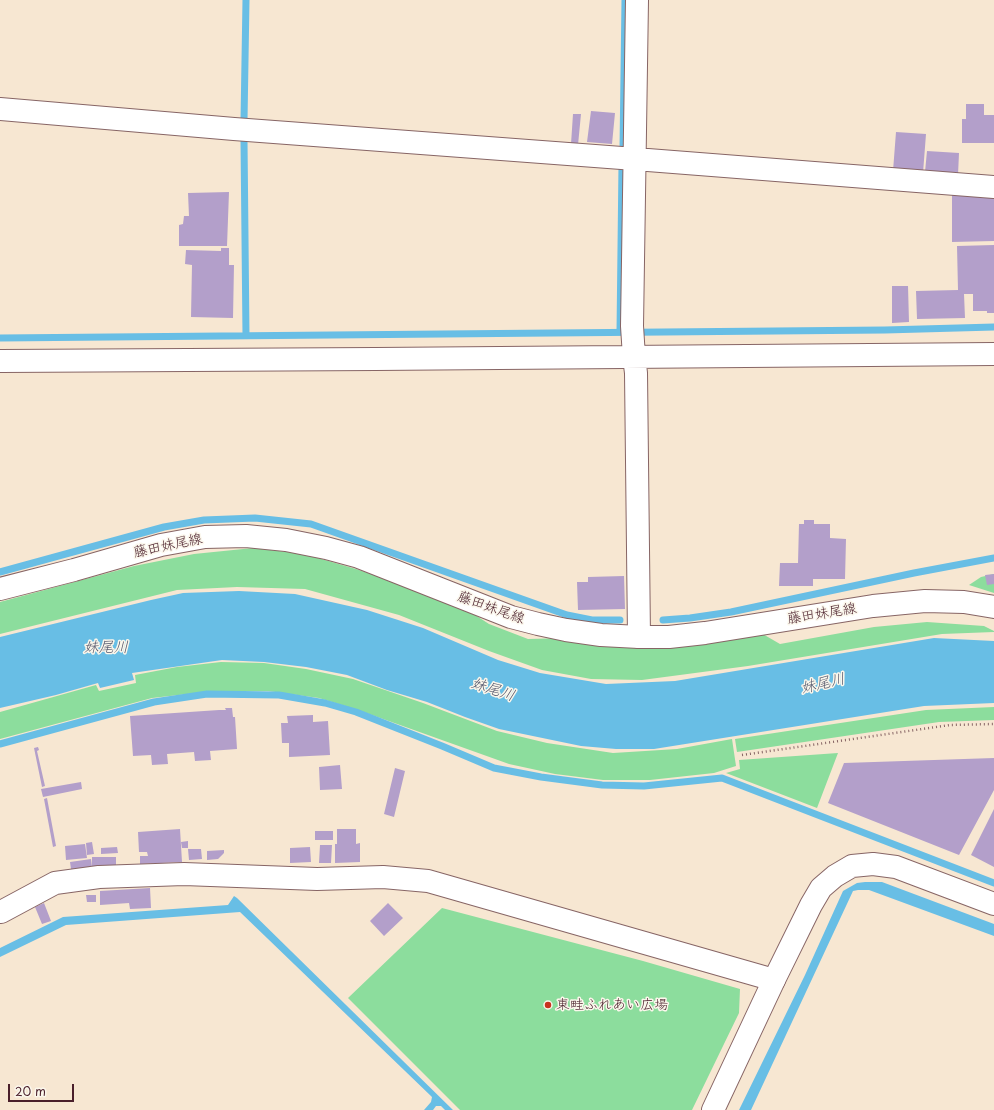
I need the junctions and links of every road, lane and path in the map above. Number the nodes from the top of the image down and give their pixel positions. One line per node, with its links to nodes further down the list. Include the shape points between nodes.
1 (637, 0): 3 (street)
2 (0, 110): 3 (street)
3 (634, 159): 4 (street); 5 (street)
4 (994, 187)
5 (633, 340): 6 (street); 7 (street); 10 (street, via 636,372)
6 (994, 354)
7 (0, 361)
8 (0, 590): 10 (street, 藤田妹尾線, via 161,545 205,537 246,536 286,540 359,557 511,617 538,624 601,635)
9 (994, 607): 10 (street, 藤田妹尾線, via 964,602 925,601 873,606 705,633)
10 (639, 637)
11 (994, 724): 12 (path, via 950,725)
12 (742, 755)
13 (994, 904): 15 (street, via 896,867 873,864 852,866 822,888)
14 (1, 912): 15 (street, via 55,883 99,877 184,874 317,879 383,877 428,881)
15 (774, 980): 16 (street)
16 (713, 1110)

